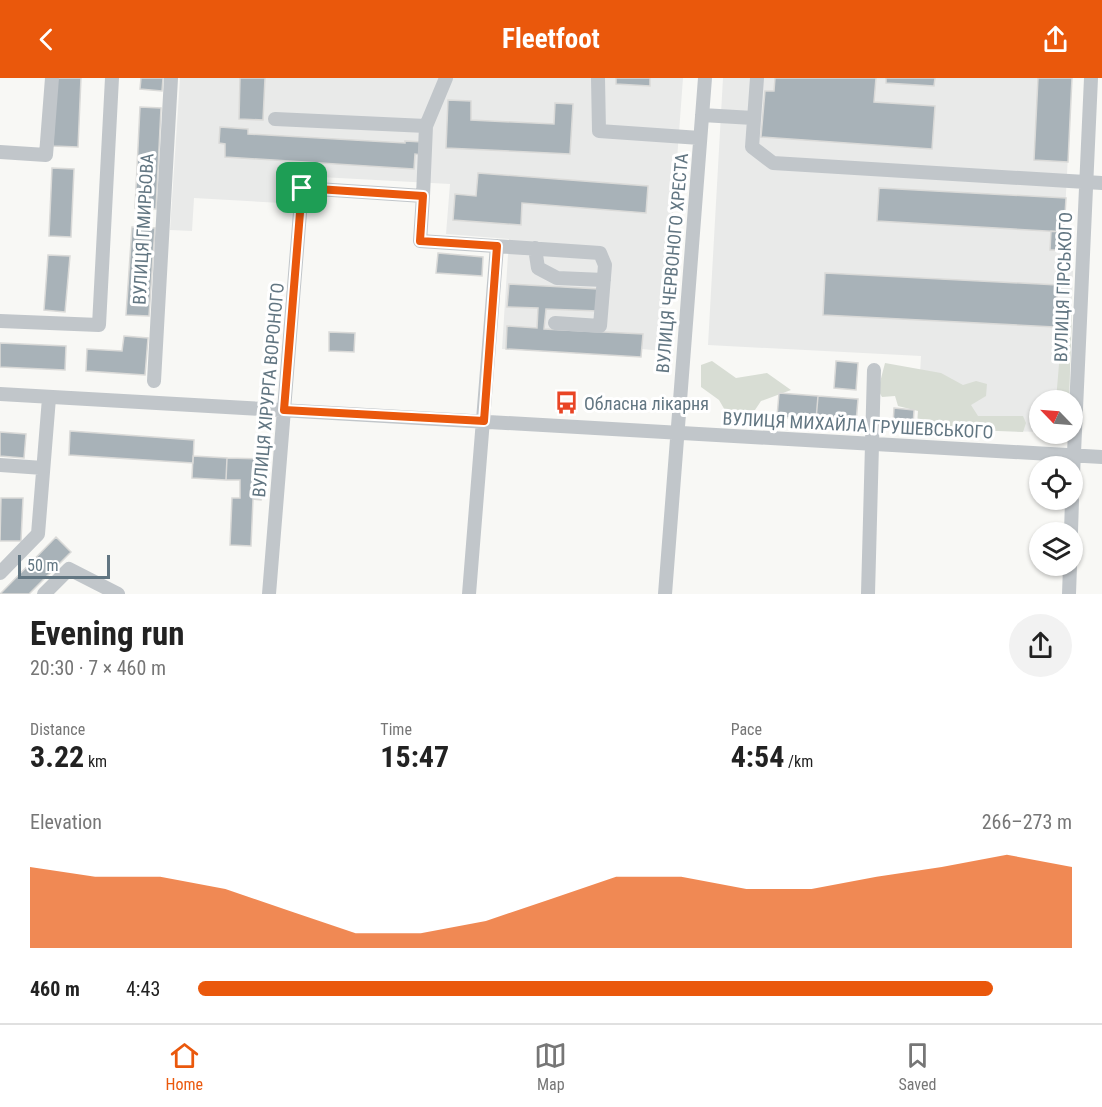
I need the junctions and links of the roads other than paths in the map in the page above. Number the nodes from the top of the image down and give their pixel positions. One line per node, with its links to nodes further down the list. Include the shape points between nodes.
1 (52, 78): 15 (street, via 46,154)
2 (112, 78): 22 (street, via 99,325)
3 (171, 78): 25 (street, ВУЛИЦЯ ГМИРЬОВА)
4 (446, 78): 13 (street)
5 (598, 78): 14 (street, via 599,131)
6 (705, 78): 10 (street, ВУЛИЦЯ ЧЕРВОНОГО ХРЕСТА)
7 (757, 78): 11 (street)
8 (1091, 78): 9 (street, ВУЛИЦЯ ГІРСЬКОГО)
9 (1096, 104): 16 (street, ВУЛИЦЯ ГІРСЬКОГО)
10 (702, 115): 11 (street); 14 (street, ВУЛИЦЯ ЧЕРВОНОГО ХРЕСТА)
11 (753, 118): 16 (street, via 752,147 773,164)
12 (275, 119): 13 (street)
13 (426, 126): 18 (street)
14 (700, 138): 30 (street, ВУЛИЦЯ ЧЕРВОНОГО ХРЕСТА)
15 (0, 152)
16 (1084, 182): 17 (street); 32 (street, ВУЛИЦЯ ГІРСЬКОГО)
17 (1102, 183)
18 (423, 196): 19 (street, via 420,241); 28 (street, ВУЛИЦЯ ХІРУРГА ВОРОНОГО, via 302,188)
19 (497, 246): 20 (street); 29 (street)
20 (535, 248): 21 (street, via 538,268 549,277); 21 (street, via 600,253 605,265)
21 (604, 280): 23 (street, via 600,326)
22 (0, 321)
23 (555, 323)
24 (874, 370): 31 (street)
25 (154, 381)
26 (0, 394): 27 (street, ВУЛИЦЯ МИХАЙЛА ГРУШЕВСЬКОГО)
27 (49, 398): 28 (street, ВУЛИЦЯ МИХАЙЛА ГРУШЕВСЬКОГО); 36 (street)
28 (284, 410): 29 (street, ВУЛИЦЯ МИХАЙЛА ГРУШЕВСЬКОГО); 41 (street, ВУЛИЦЯ ХІРУРГА ВОРОНОГО)
29 (484, 421): 30 (street, ВУЛИЦЯ МИХАЙЛА ГРУШЕВСЬКОГО); 42 (street)
30 (675, 433): 31 (street, ВУЛИЦЯ МИХАЙЛА ГРУШЕВСЬКОГО); 43 (street, ВУЛИЦЯ ЧЕРВОНОГО ХРЕСТА)
31 (874, 444): 32 (street, ВУЛИЦЯ МИХАЙЛА ГРУШЕВСЬКОГО); 44 (street)
32 (1074, 456)
33 (1083, 456): 34 (street, ВУЛИЦЯ МИХАЙЛА ГРУШЕВСЬКОГО)
34 (1102, 457)
35 (0, 465): 36 (street)
36 (43, 468): 37 (street, via 38,534)
37 (0, 573)
38 (1070, 576): 45 (street)
39 (44, 594): 40 (street, via 69,569)
40 (118, 594)
41 (269, 594)
42 (469, 594)
43 (665, 594)
44 (868, 594)
45 (1069, 594)

